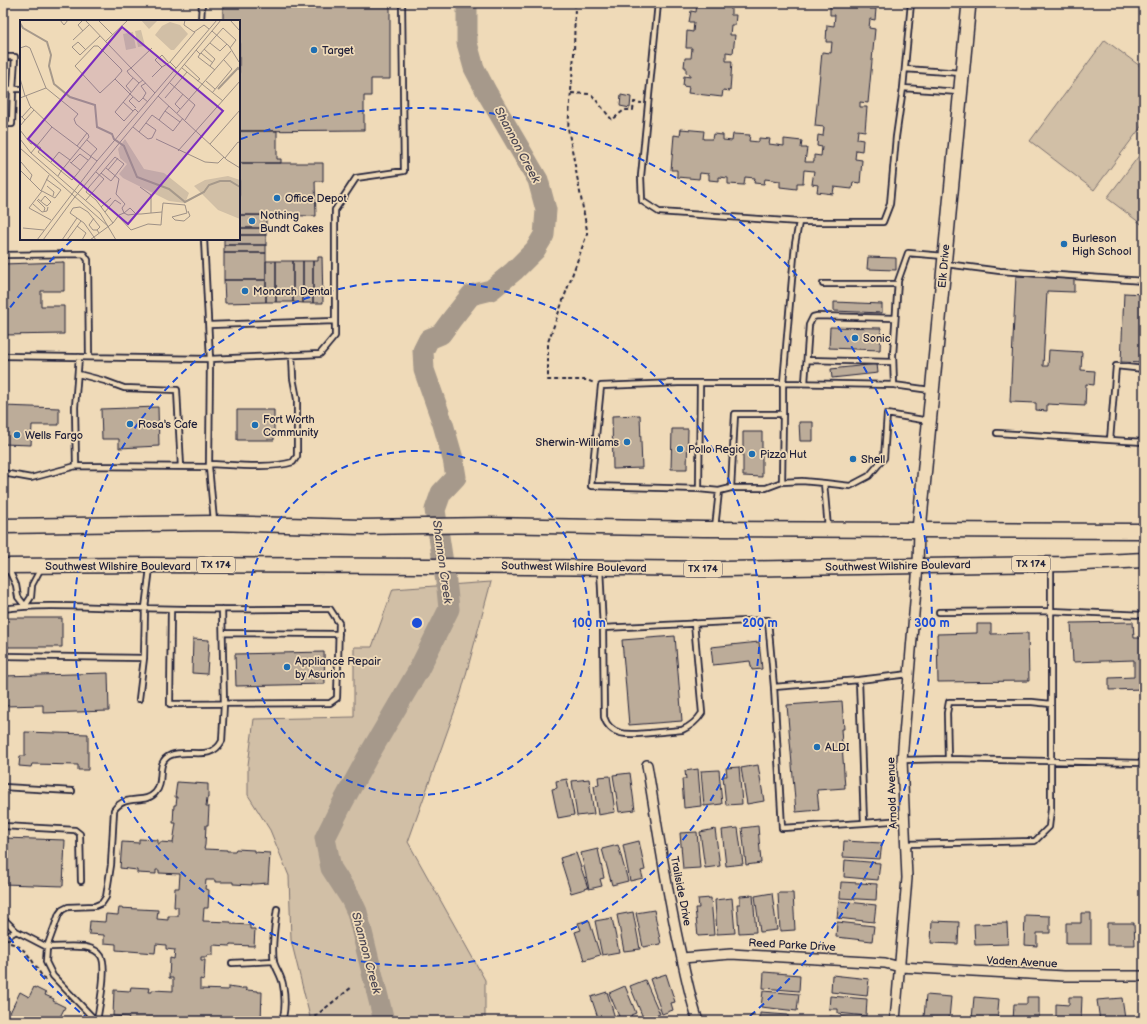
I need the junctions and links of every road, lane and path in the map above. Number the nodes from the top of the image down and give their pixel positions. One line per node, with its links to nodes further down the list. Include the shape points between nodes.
1 (202, 3): 7 (lane)
2 (402, 3): 27 (lane, via 404,171 356,178 334,210)
3 (575, 3): 15 (path)
4 (658, 3): 17 (lane)
5 (911, 3): 9 (lane)
6 (970, 3): 10 (street, Elk Drive)
7 (201, 20)
8 (3, 57): 13 (lane, via 15,57)
9 (905, 69): 10 (lane); 11 (lane)
10 (963, 73): 16 (street, Elk Drive)
11 (903, 88): 16 (lane); 19 (lane, via 890,204 883,222)
12 (3, 89): 13 (lane)
13 (13, 89): 14 (lane); 18 (lane, via 12,124)
14 (20, 89)
15 (571, 92): 17 (path, via 592,95 612,120 624,110 633,110 634,102); 42 (path, via 568,128 587,234 548,342 548,380 587,380)
16 (961, 92): 22 (street, Elk Drive)
17 (648, 104): 19 (lane, via 641,176 642,201 659,212)
18 (3, 124)
19 (799, 222): 38 (lane)
20 (204, 240): 28 (lane)
21 (3, 254): 32 (lane, via 84,254 88,260)
22 (945, 260): 23 (lane, via 1000,271); 25 (lane, via 908,253); 43 (street, Elk Drive)
23 (1144, 281)
24 (824, 284): 25 (lane)
25 (898, 284): 26 (lane)
26 (895, 318): 34 (lane, via 813,317 809,325); 35 (lane)
27 (335, 321): 28 (lane); 29 (lane, via 335,336 320,354)
28 (209, 325): 33 (lane)
29 (292, 355): 33 (lane); 50 (lane, via 297,399 297,456 294,462 285,465)
30 (3, 356): 31 (lane)
31 (79, 357): 32 (lane); 37 (lane)
32 (89, 357): 33 (lane)
33 (210, 359): 50 (lane)
34 (807, 360): 35 (lane); 39 (lane)
35 (893, 362): 41 (lane)
36 (1144, 369): 47 (lane, via 1116,366)
37 (78, 374): 49 (lane, via 75,407); 51 (lane, via 124,388 177,390)
38 (782, 383): 39 (lane); 40 (lane); 44 (lane)
39 (805, 383): 41 (lane)
40 (700, 384): 42 (lane); 56 (lane)
41 (894, 385): 43 (lane)
42 (601, 386): 56 (lane, via 590,486)
43 (933, 390): 45 (street, Elk Drive)
44 (784, 414): 53 (lane); 55 (lane, via 735,414)
45 (930, 421): 54 (lane, via 887,414 884,458 869,476 850,486); 62 (street, Elk Drive)
46 (998, 433): 47 (lane)
47 (1110, 440): 48 (lane)
48 (1144, 442)
49 (76, 466): 51 (lane); 52 (lane, via 31,478)
50 (209, 466): 51 (lane); 58 (lane)
51 (180, 467)
52 (3, 474)
53 (782, 482): 54 (lane); 55 (lane, via 766,488)
54 (824, 484): 61 (lane)
55 (731, 488): 57 (lane)
56 (699, 489): 57 (lane)
57 (719, 491): 60 (lane)
58 (214, 523): 59 (main road); 60 (main road, via 361,527)
59 (3, 526)
60 (715, 529): 61 (main road)
61 (828, 530): 62 (main road)
62 (920, 530): 63 (main road); 67 (street, Arnold Avenue)
63 (1144, 531)
64 (1144, 560): 65 (main road, Southwest Wilshire Boulevard / TX 174)
65 (1052, 564): 67 (main road, Southwest Wilshire Boulevard / TX 174); 76 (lane)
66 (150, 565): 69 (main road, Southwest Wilshire Boulevard / TX 174); 70 (main road, Southwest Wilshire Boulevard / TX 174); 72 (lane)
67 (918, 565): 70 (main road, Southwest Wilshire Boulevard / TX 174, via 722,569); 85 (street, Arnold Avenue)
68 (5, 566): 69 (main road, Southwest Wilshire Boulevard / TX 174); 71 (lane, via 16,585 18,597)
69 (42, 566): 71 (lane, via 32,585 31,598)
70 (600, 568): 80 (lane)
71 (25, 606): 72 (lane); 73 (lane)
72 (145, 608): 74 (lane); 84 (lane)
73 (3, 609)
74 (171, 609): 75 (lane); 89 (lane, via 170,704)
75 (222, 609): 81 (lane); 82 (lane, via 330,610 339,623)
76 (1051, 611): 77 (lane); 78 (lane); 90 (lane)
77 (939, 612)
78 (1144, 615)
79 (694, 623): 80 (lane); 80 (lane, via 702,713 690,727 682,730 628,735 612,730 604,717); 87 (lane, via 768,620)
80 (603, 628)
81 (223, 633): 82 (lane); 89 (lane)
82 (339, 634): 89 (lane, via 337,698 330,704)
83 (3, 656): 84 (lane)
84 (144, 658): 88 (lane)
85 (909, 674): 86 (lane); 92 (street, Arnold Avenue)
86 (859, 680): 87 (lane); 99 (lane)
87 (774, 687): 99 (lane, via 782,828)
88 (139, 699)
89 (224, 704): 107 (lane, via 222,740 216,749 202,754 171,755 162,763 159,788 155,793 150,797 118,804 114,810 106,897 102,904 62,910)
90 (1051, 704): 91 (lane, via 949,702); 93 (lane)
91 (948, 759): 92 (lane); 93 (lane)
92 (902, 760): 98 (street, Arnold Avenue)
93 (1051, 761): 94 (lane); 101 (lane, via 1049,827 1035,841)
94 (1144, 763)
95 (647, 765): 108 (street, Trailside Drive, via 667,887)
96 (3, 787): 97 (lane)
97 (72, 791)
98 (904, 820): 99 (lane); 101 (street, Arnold Avenue)
99 (864, 823)
100 (3, 826): 102 (lane, via 75,830 80,834)
101 (906, 844): 111 (street, Arnold Avenue)
102 (81, 881)
103 (277, 909): 109 (lane)
104 (3, 922): 105 (lane, via 7,922)
105 (16, 931): 106 (lane); 107 (lane)
106 (3, 936)
107 (47, 947): 114 (lane, via 46,962 52,976); 114 (lane, via 86,947 101,956 104,964 103,977)
108 (682, 958): 111 (street, Reed Parke Drive, via 731,954); 117 (street, Trailside Drive)
109 (274, 961): 110 (lane); 115 (lane, via 283,984 285,1004)
110 (232, 963)
111 (900, 966): 112 (street, Vaden Avenue, via 1064,976); 118 (street, Arnold Avenue)
112 (1144, 976)
113 (352, 987): 116 (path)
114 (96, 1021)
115 (281, 1021)
116 (309, 1021)
117 (698, 1021)
118 (895, 1021)

